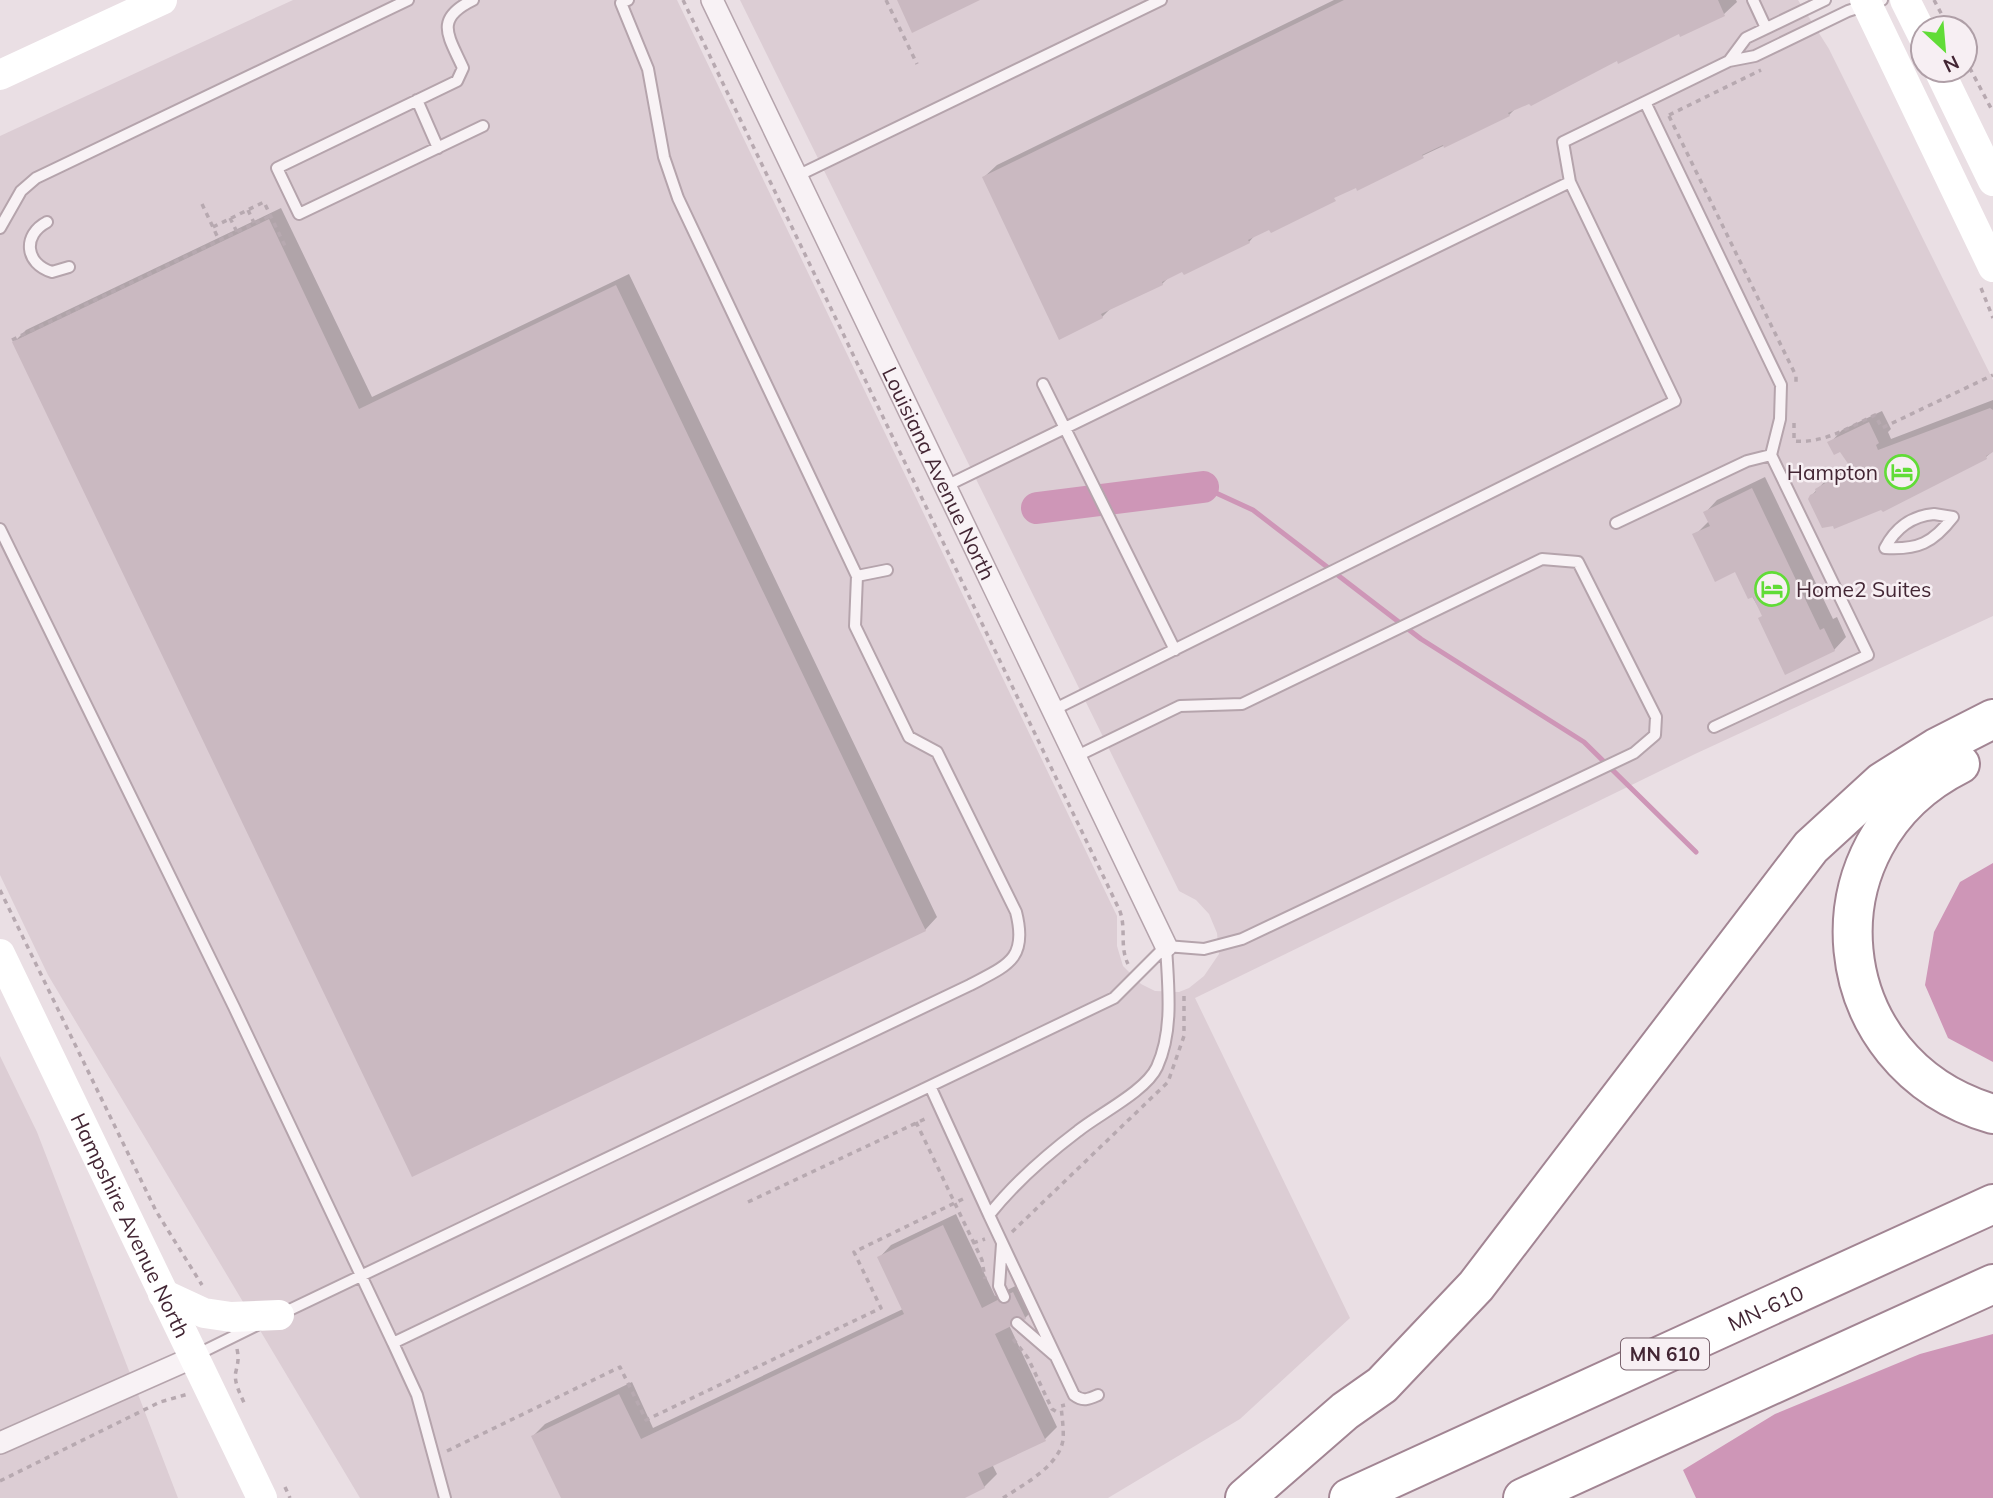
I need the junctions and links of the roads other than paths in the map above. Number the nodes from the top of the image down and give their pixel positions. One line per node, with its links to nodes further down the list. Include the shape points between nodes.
1 (162, 0): 12 (street)
2 (408, 0): 22 (lane, via 36,178 21,191)
3 (473, 0): 14 (lane, via 455,9 448,19 447,33 463,74)
4 (712, 0): 18 (street, Louisiana Avenue North)
5 (1161, 0): 18 (lane)
6 (1753, 0): 10 (lane)
7 (1825, 0): 10 (lane)
8 (622, 1): 33 (lane, via 648,69 674,188)
9 (1872, 2): 11 (lane, via 1755,56); 24 (street)
10 (1766, 28): 11 (lane, via 1746,38)
11 (1729, 61): 15 (lane)
12 (0, 75)
13 (1946, 84): 19 (street)
14 (417, 100): 17 (lane); 17 (lane, via 277,168 299,214)
15 (1645, 103): 20 (lane, via 1563,142); 27 (lane, via 1781,385 1780,419)
16 (483, 126): 17 (lane)
17 (438, 148)
18 (797, 176): 28 (street, Louisiana Avenue North)
19 (1993, 181)
20 (1570, 182): 26 (lane); 34 (lane, via 1675,401)
21 (47, 222): 23 (lane, via 29,240 31,257 52,272)
22 (0, 228)
23 (69, 267)
24 (1993, 267)
25 (1043, 384): 26 (lane)
26 (1065, 427): 28 (lane); 34 (lane)
27 (1771, 454): 30 (lane); 36 (lane, via 1868,655)
28 (946, 486): 35 (street, Louisiana Avenue North)
29 (1953, 517): 29 (lane, via 1939,535 1909,550 1885,548 1900,527 1924,515)
30 (1616, 523)
31 (0, 528): 46 (lane)
32 (887, 570): 33 (lane)
33 (857, 576): 46 (lane, via 855,626 909,737 937,752 1016,912 1022,934 1020,949 1011,961 970,985)
34 (1175, 650): 35 (lane)
35 (1053, 710): 38 (street, Louisiana Avenue North)
36 (1714, 727)
37 (1990, 730): 42 (highway, via 1919,788 1887,822 1858,884 1852,925 1860,982 1885,1039 1931,1086); 59 (highway, via 1882,782 1811,847 1476,1286 1389,1378)
38 (1075, 757): 39 (street, Louisiana Avenue North); 39 (lane, via 1180,706 1242,704 1542,559 1578,562 1656,717 1655,735 1633,753 1255,933 1204,949)
39 (1166, 946): 41 (lane, via 1114,998); 44 (lane, via 1165,1045 1156,1070 1039,1161)
40 (0, 954): 48 (street, Hampshire Avenue North)
41 (930, 1086): 44 (lane); 52 (lane)
42 (1993, 1114)
43 (1993, 1204): 60 (highway, MN-610 / MN 610)
44 (989, 1215): 45 (lane)
45 (1000, 1239): 49 (lane, via 999,1286); 54 (lane)
46 (360, 1275): 50 (lane); 52 (lane)
47 (1993, 1284): 61 (highway)
48 (163, 1294): 50 (street, via 204,1313); 53 (street, Hampshire Avenue North)
49 (1004, 1297)
50 (279, 1315): 53 (lane)
51 (1017, 1324): 54 (lane)
52 (393, 1343): 58 (lane, via 417,1395)
53 (194, 1357): 56 (street); 57 (street, Hampshire Avenue North)
54 (1056, 1357): 55 (lane, via 1079,1399)
55 (1098, 1395)
56 (0, 1443)
57 (273, 1492)
58 (445, 1498)
59 (1245, 1498)
60 (1349, 1498)
61 (1523, 1498)

